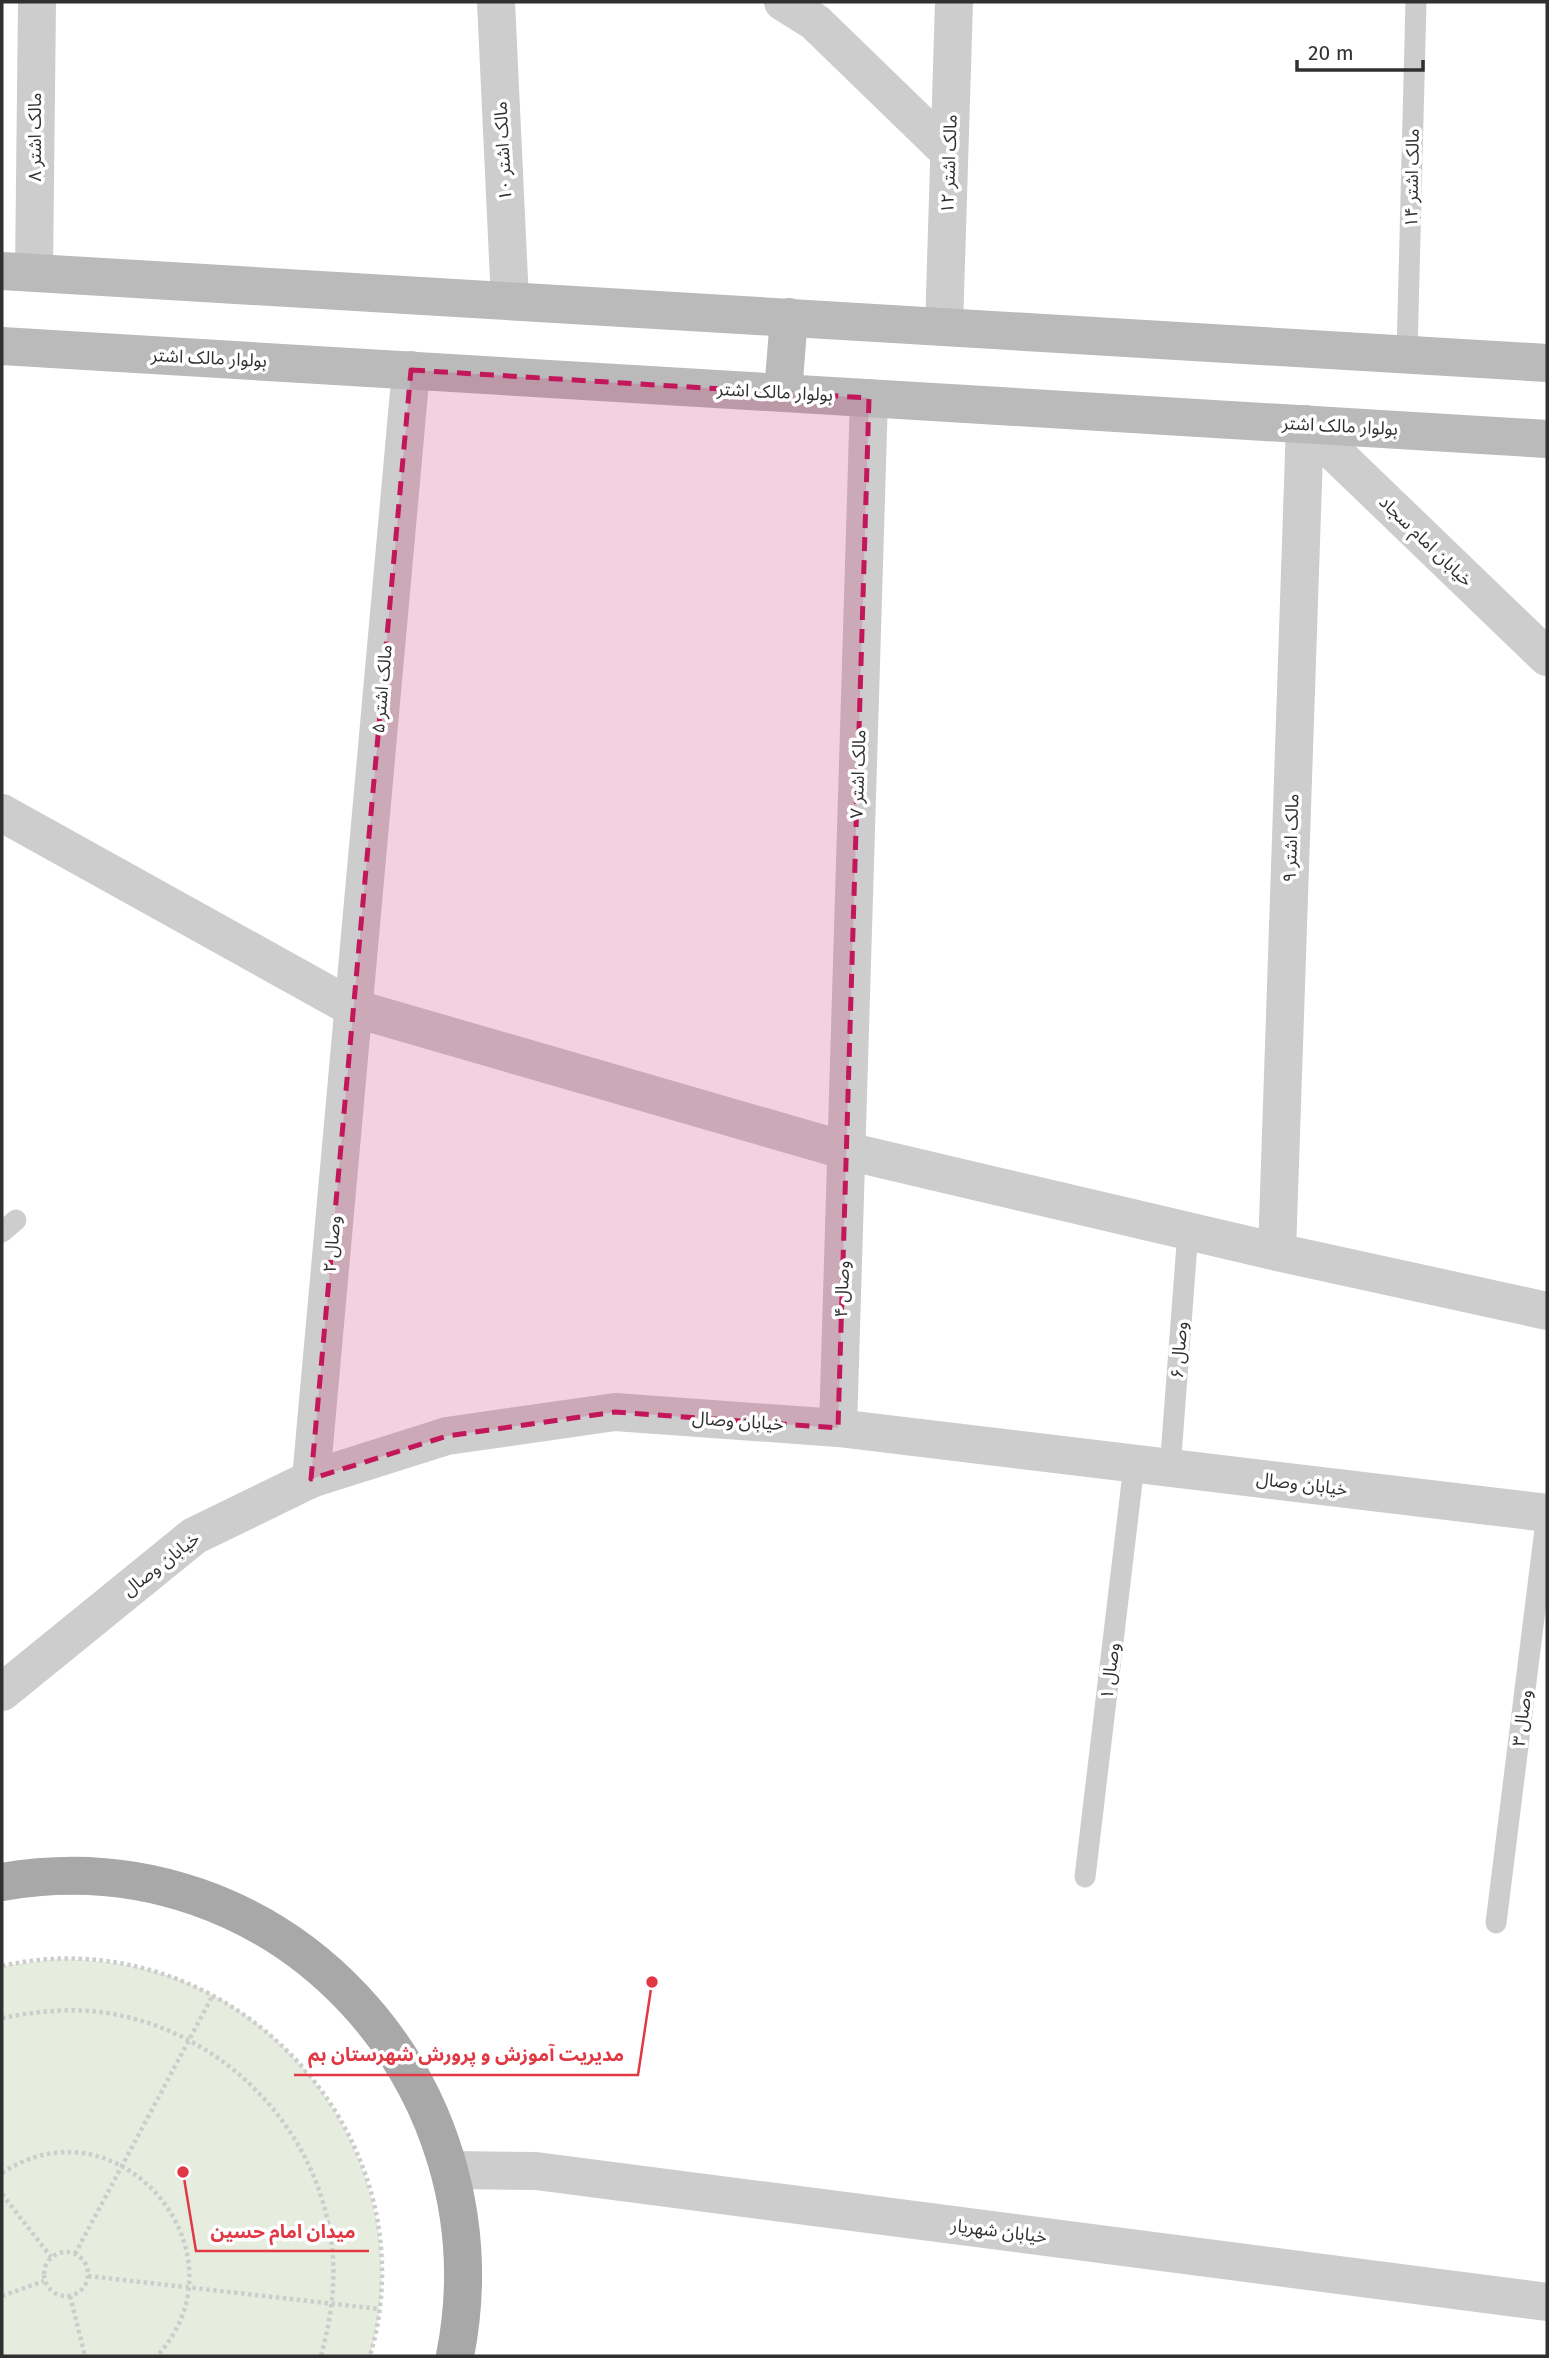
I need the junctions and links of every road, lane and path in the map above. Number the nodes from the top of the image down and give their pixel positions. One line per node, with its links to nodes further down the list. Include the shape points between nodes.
1 (37, 2): 7 (street, مالک اشتر ۸)
2 (496, 2): 8 (street, مالک اشتر ۱۰)
3 (783, 2): 6 (street, via 815,22)
4 (954, 2): 6 (street, مالک اشتر ۱۲)
5 (1416, 2): 12 (lane, مالک اشتر ۱۴)
6 (949, 152): 10 (street, مالک اشتر ۱۲)
7 (18, 272): 8 (main road)
8 (510, 301): 9 (main road)
9 (789, 317): 10 (main road); 15 (main road)
10 (944, 327): 12 (main road)
11 (2, 346): 14 (main road, بولوار مالک اشتر)
12 (1407, 355): 13 (main road)
13 (1547, 363)
14 (411, 370): 15 (main road, بولوار مالک اشتر); 21 (street, مالک اشتر ۵)
15 (783, 393): 16 (main road, بولوار مالک اشتر)
16 (869, 398): 17 (main road, بولوار مالک اشتر); 22 (street, مالک اشتر ۷)
17 (1305, 424): 18 (main road, بولوار مالک اشتر); 19 (street, خیابان امام سجاد); 24 (street, مالک اشتر ۹)
18 (1547, 439)
19 (1547, 657)
20 (2, 813): 21 (street)
21 (353, 1008): 22 (street); 28 (street, وصال ۲)
22 (847, 1151): 23 (street); 26 (street, وصال ۴)
23 (1188, 1231): 24 (street); 27 (lane, وصال ۶)
24 (1277, 1252): 25 (street)
25 (1547, 1311)
26 (838, 1428): 27 (street, خیابان وصال); 28 (street, خیابان وصال, via 615,1412 447,1436)
27 (1152, 1467): 29 (street, خیابان وصال); 31 (lane, وصال ۱)
28 (311, 1479): 30 (street, خیابان وصال, via 194,1536)
29 (1547, 1513): 33 (lane, وصال ۳)
30 (2, 1692)
31 (1085, 1877)
32 (2, 1882): 39 (main road, via 54,1876 130,1881 204,1900 272,1933 333,1978 384,2034 424,2099)
33 (1496, 1923)
34 (2, 1966): 35 (path, via 57,1959 98,1961 150,1971)
35 (214, 1995): 37 (path); 51 (path, via 273,2036 322,2090 342,2121 370,2189 376,2219)
36 (2, 2018): 37 (path, via 56,2010 102,2012)
37 (189, 2040): 38 (path); 50 (path, via 242,2076 302,2150 331,2240)
38 (122, 2166): 40 (path, via 100,2157 54,2153); 42 (path); 46 (path, via 140,2177 169,2207 186,2245)
39 (450, 2171): 49 (street, خیابان شهریار, via 536,2171); 56 (main road, via 464,2267)
40 (2, 2173)
41 (2, 2194): 43 (path)
42 (75, 2254): 43 (path); 44 (path)
43 (51, 2258): 45 (path)
44 (88, 2276): 46 (path); 48 (path, via 79,2293)
45 (44, 2281): 47 (path); 48 (path, via 59,2296)
46 (188, 2287): 50 (path); 53 (path, via 177,2329)
47 (2, 2296)
48 (70, 2296): 52 (path)
49 (1547, 2302)
50 (332, 2304): 51 (path); 54 (path)
51 (379, 2309): 55 (path)
52 (85, 2356)
53 (157, 2356)
54 (321, 2356)
55 (370, 2356)
56 (455, 2356)

